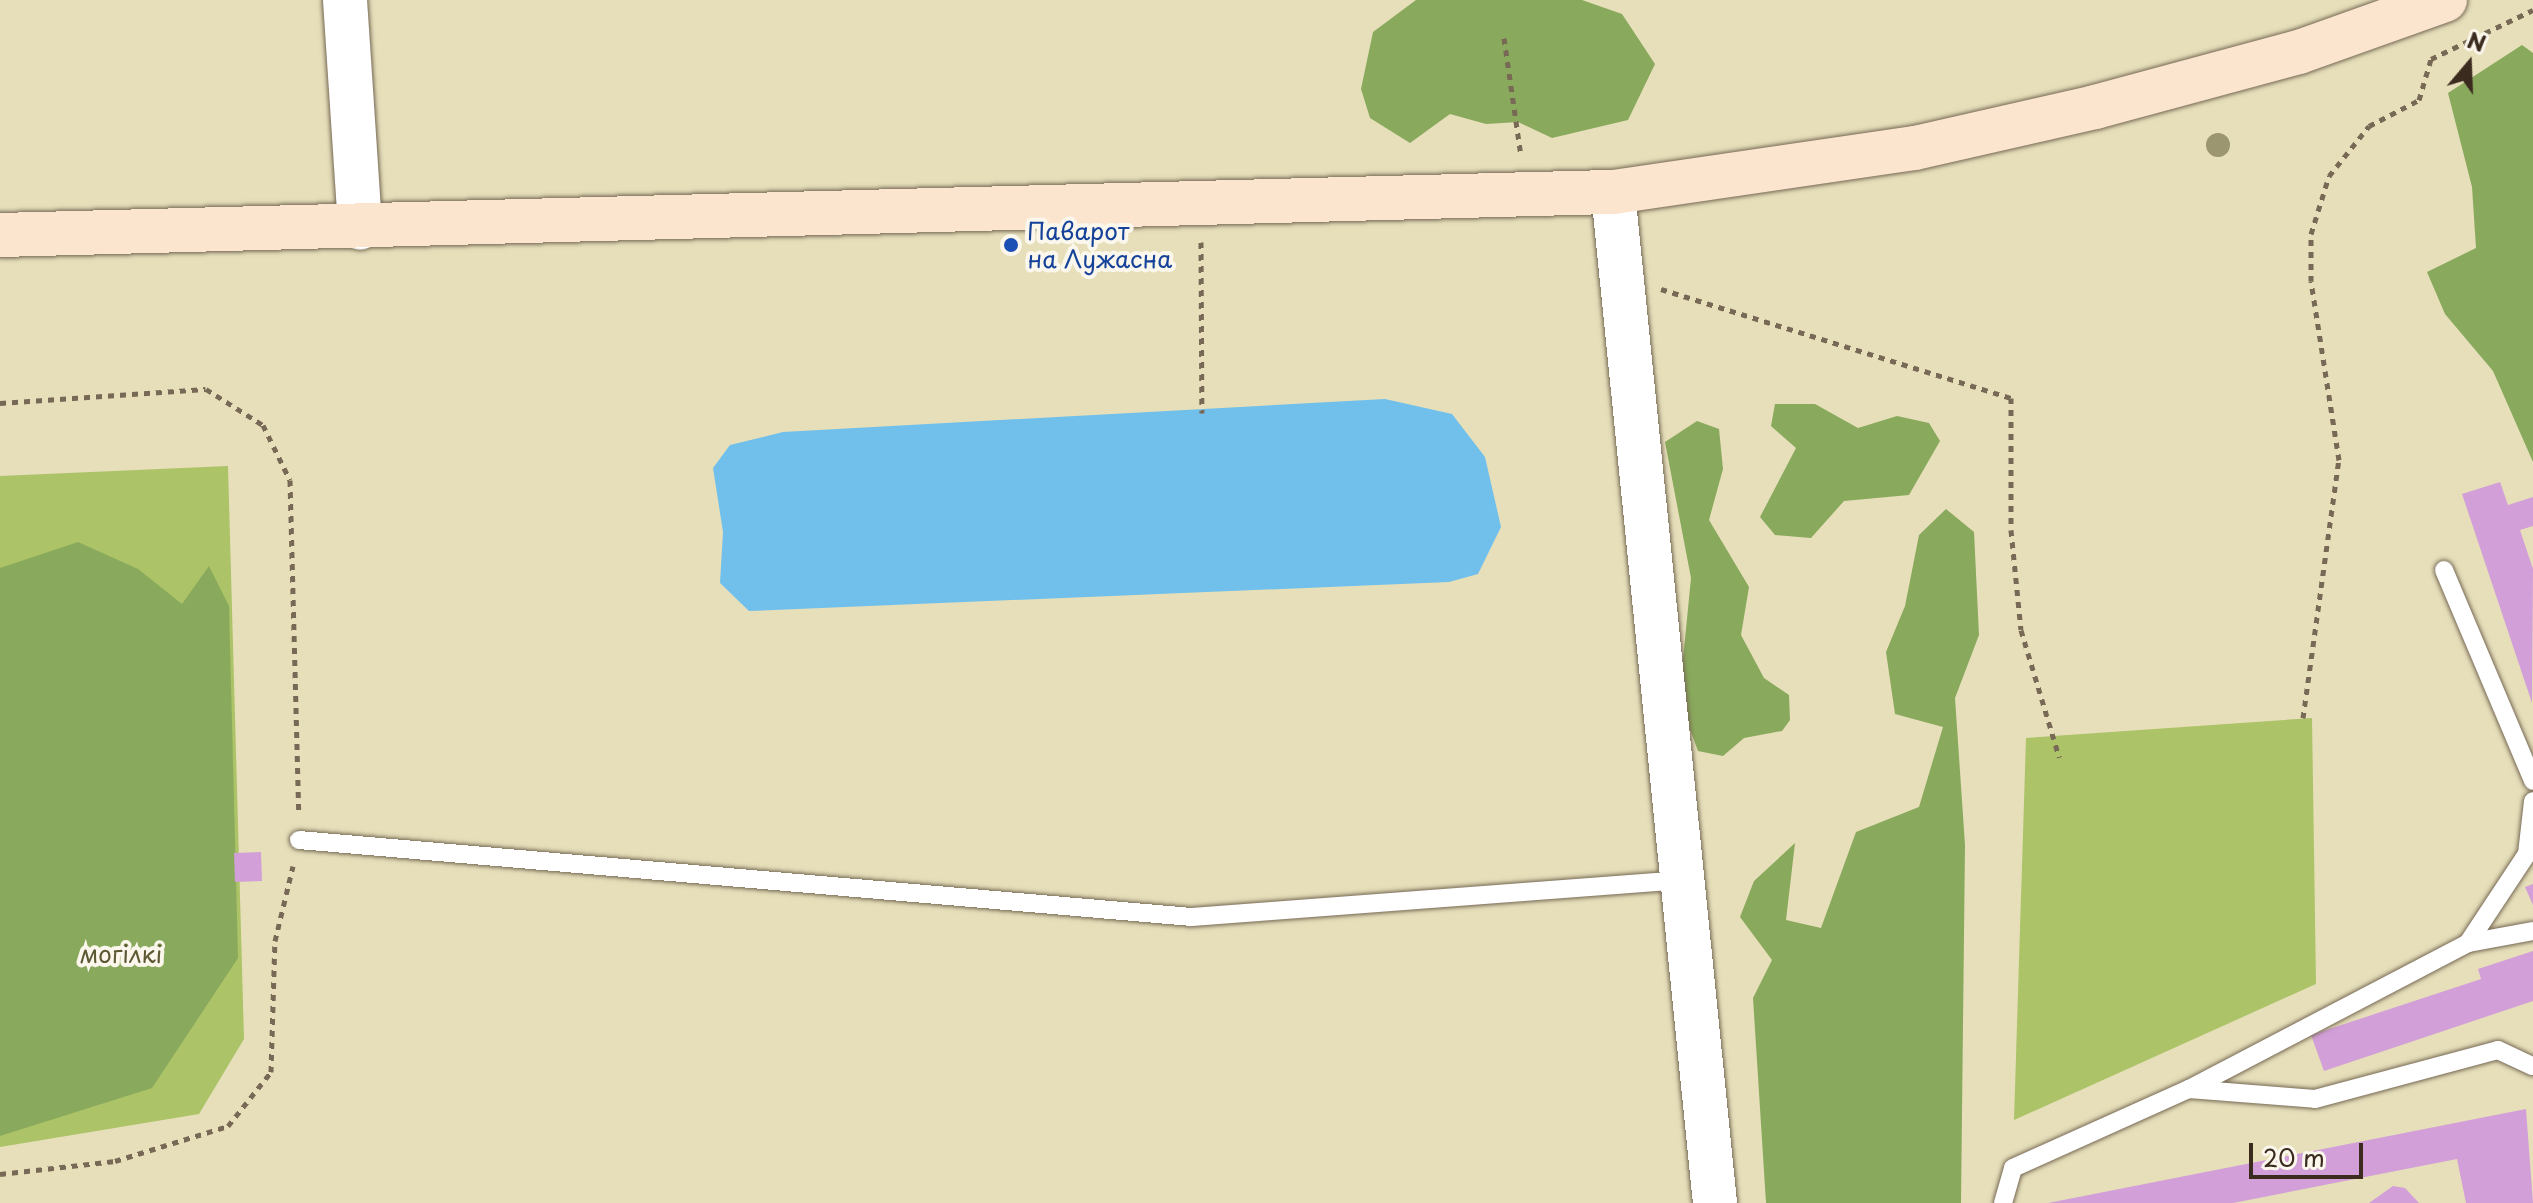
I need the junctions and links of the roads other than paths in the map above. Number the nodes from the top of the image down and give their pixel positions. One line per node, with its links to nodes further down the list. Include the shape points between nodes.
1 (345, 0): 4 (street)
2 (2445, 0): 3 (main road, via 2299,52 2095,107 1915,148)
3 (1613, 192): 4 (main road); 10 (street)
4 (360, 228): 5 (main road)
5 (0, 235)
6 (2444, 570): 7 (lane)
7 (2533, 781)
8 (2533, 801): 12 (lane, via 2527,854)
9 (299, 840): 10 (lane, via 1191,917)
10 (1684, 880): 15 (street)
11 (2533, 931): 12 (lane)
12 (2468, 943): 14 (lane)
13 (2533, 1066): 14 (lane, via 2498,1050 2315,1099)
14 (2189, 1089): 16 (lane, via 2013,1168)
15 (1715, 1203)
16 (2003, 1203)

